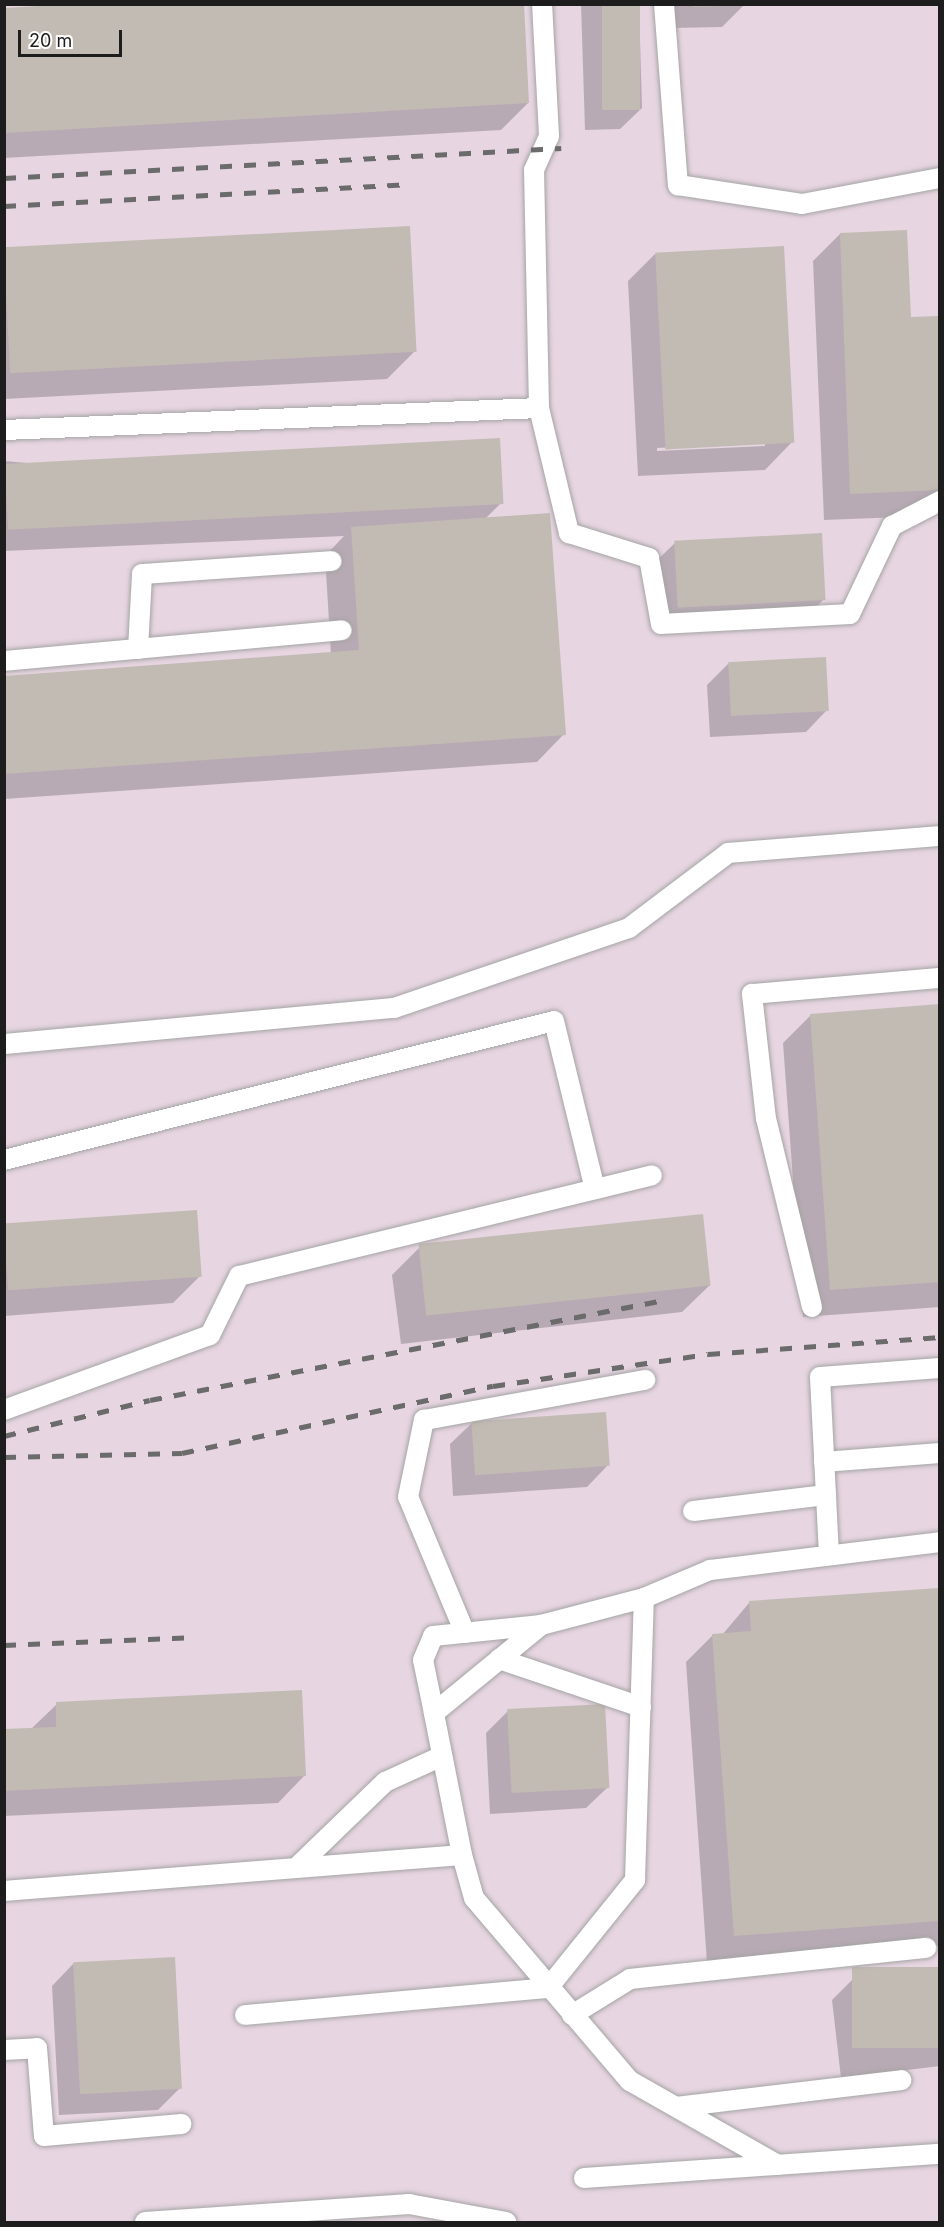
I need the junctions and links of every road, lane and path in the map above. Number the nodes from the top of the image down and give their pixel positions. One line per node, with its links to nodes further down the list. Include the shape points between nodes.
1 (542, 4): 4 (lane, via 549,136 534,170)
2 (664, 4): 3 (lane, via 678,185 802,204)
3 (939, 178)
4 (539, 408): 5 (lane); 6 (lane, via 569,533 649,558 661,624 849,614 892,526)
5 (4, 430)
6 (939, 501)
7 (332, 561): 9 (lane, via 142,574)
8 (342, 630): 9 (lane)
9 (138, 649): 10 (lane)
10 (4, 661)
11 (939, 836): 13 (lane, via 728,853 629,928 394,1008)
12 (939, 978): 17 (lane, via 752,994 766,1119)
13 (4, 1044)
14 (4, 1160): 16 (lane, via 554,1021)
15 (652, 1175): 16 (lane)
16 (595, 1189): 20 (lane, via 239,1276 210,1335)
17 (812, 1307)
18 (939, 1368): 22 (lane, via 820,1377)
19 (645, 1380): 29 (lane, via 424,1420 408,1497)
20 (4, 1410)
21 (939, 1453): 22 (lane)
22 (824, 1462): 23 (lane)
23 (826, 1495): 24 (lane); 26 (lane)
24 (693, 1511)
25 (939, 1542): 26 (lane)
26 (829, 1555): 27 (lane, via 710,1570)
27 (644, 1598): 28 (lane); 31 (lane)
28 (541, 1625): 29 (lane); 30 (lane)
29 (465, 1633): 32 (lane, via 433,1636 423,1659)
30 (499, 1659): 31 (lane); 32 (lane)
31 (641, 1707): 38 (lane, via 635,1880)
32 (434, 1713): 33 (lane)
33 (442, 1756): 34 (lane); 35 (lane, via 386,1782)
34 (462, 1855): 35 (lane); 38 (lane, via 474,1898)
35 (296, 1868): 36 (lane)
36 (4, 1891)
37 (926, 1948): 40 (lane, via 630,1979)
38 (548, 1988): 39 (lane); 40 (lane)
39 (245, 2015)
40 (572, 2015): 43 (lane, via 630,2081)
41 (4, 2050): 44 (lane, via 37,2048 44,2136)
42 (901, 2080): 43 (lane)
43 (676, 2107): 46 (lane)
44 (181, 2124)
45 (939, 2154): 46 (lane)
46 (778, 2165): 47 (lane)
47 (584, 2178)
48 (145, 2223): 49 (lane, via 409,2204)
49 (506, 2223)

